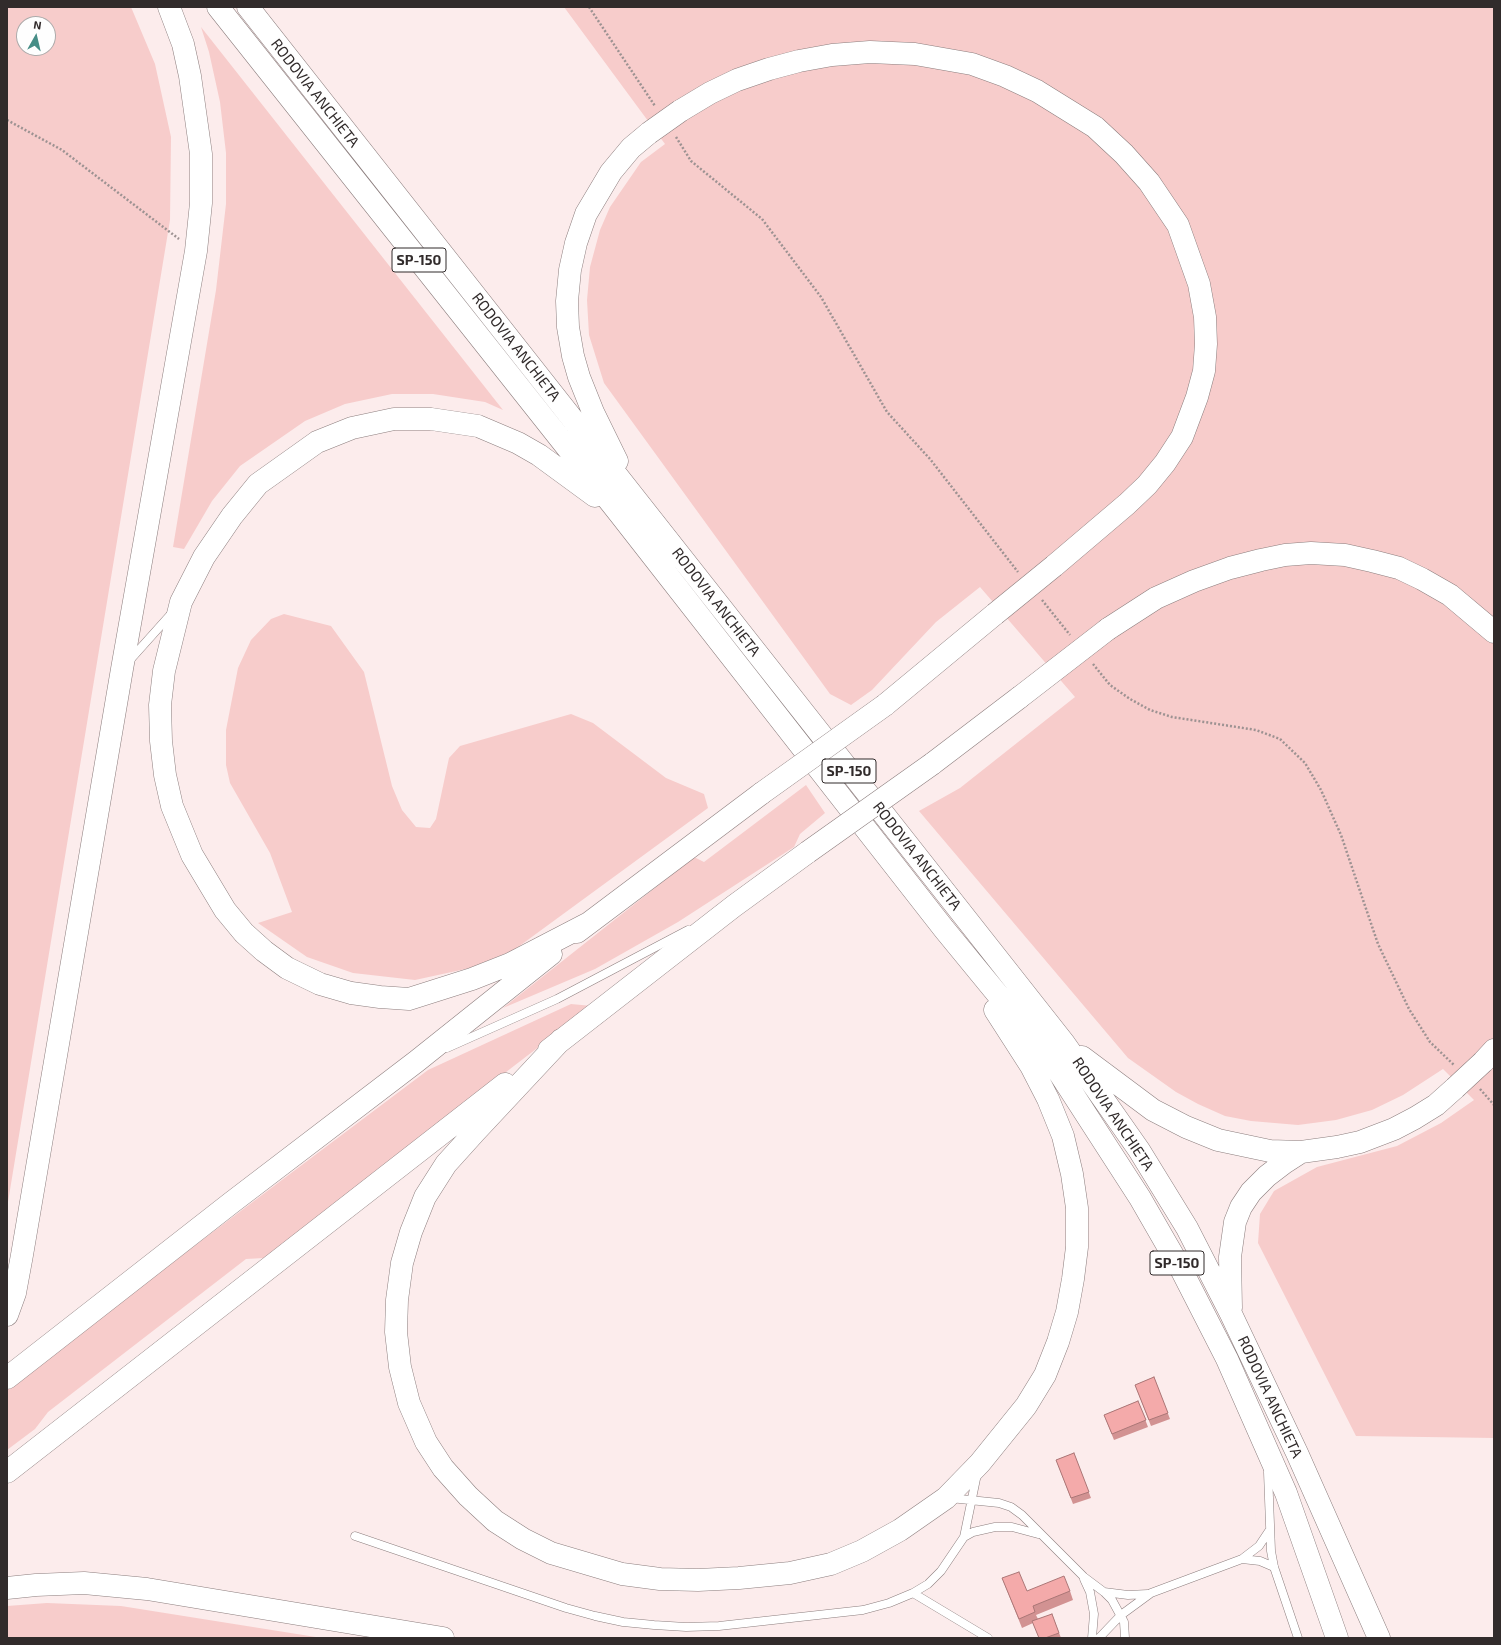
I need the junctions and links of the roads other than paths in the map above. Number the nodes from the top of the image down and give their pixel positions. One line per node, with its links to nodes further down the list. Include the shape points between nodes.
1 (169, 7): 8 (highway, via 190,76 201,154 201,203 196,252)
2 (218, 7): 5 (highway, RODOVIA ANCHIETA / SP-150)
3 (248, 7): 4 (highway, RODOVIA ANCHIETA / SP-150)
4 (635, 498): 10 (highway, bridge, via 593,412 573,356 567,301 570,270 586,214 611,172 631,148 649,133 710,93 769,69 832,55 870,52 915,54 972,64 1037,91 1095,127 1150,182 1178,225 1200,284 1205,317 1204,371 1182,437 1147,485 1054,566 885,705 762,793); 13 (highway, RODOVIA ANCHIETA / SP-150)
5 (619, 513): 6 (highway, via 539,455 478,426 424,419 394,419 352,428 317,442 258,484 204,557); 11 (highway, RODOVIA ANCHIETA / SP-150)
6 (181, 602): 8 (lane); 10 (highway, via 164,671 160,705 163,761 172,806 192,855 225,910 244,933 264,951 287,968 320,984 366,995 409,999 510,964)
7 (1494, 632): 9 (highway, bridge, via 1450,595 1399,568 1372,561 1345,555 1311,553 1285,555 1230,568 1156,598 1108,630 932,764)
8 (122, 669): 18 (highway, via 22,1255 15,1293)
9 (734, 906): 12 (highway); 15 (lane, via 557,999)
10 (589, 923): 15 (highway)
11 (944, 929): 20 (highway, RODOVIA ANCHIETA / SP-150, via 1049,1057 1140,1198 1182,1271 1227,1358); 21 (highway, via 1031,1066 1048,1100 1063,1136 1077,1208 1077,1246 1073,1279 1067,1312 1055,1349 1045,1375 1026,1406)
12 (561, 1040): 22 (highway); 23 (highway, via 446,1164 425,1197 407,1244 397,1300 396,1332 400,1366 409,1403 426,1442 443,1468 495,1521 523,1539 551,1553 587,1565 660,1580 698,1580 790,1573 831,1564 862,1551 900,1530)
13 (1064, 1043): 16 (highway, via 1153,1110 1186,1127 1218,1140 1243,1146 1270,1151); 17 (highway, RODOVIA ANCHIETA / SP-150, via 1139,1150 1187,1228)
14 (1489, 1056): 16 (highway, bridge, via 1436,1104 1394,1129 1353,1144)
15 (417, 1061): 19 (highway)
16 (1301, 1152): 17 (highway, via 1267,1176 1241,1207 1235,1222 1230,1257)
17 (1231, 1314): 44 (highway, RODOVIA ANCHIETA / SP-150)
18 (7, 1315)
19 (7, 1378)
20 (1266, 1447): 25 (lane); 43 (highway, RODOVIA ANCHIETA / SP-150, via 1286,1493)
21 (980, 1463): 23 (highway); 24 (lane)
22 (7, 1472)
23 (946, 1498): 24 (lane)
24 (972, 1500): 26 (lane, via 1011,1507); 28 (lane)
25 (1269, 1531): 29 (lane, via 1258,1546); 30 (lane)
26 (1039, 1534): 28 (lane, via 1012,1527 995,1527); 31 (lane)
27 (355, 1536): 35 (lane, via 566,1608 602,1618 654,1625 719,1626 863,1610 889,1604)
28 (964, 1537): 35 (lane, via 941,1571)
29 (1242, 1559): 30 (lane, via 1260,1561); 34 (lane)
30 (1274, 1567): 42 (lane)
31 (1084, 1577): 33 (lane); 39 (lane, via 1093,1602)
32 (7, 1588): 37 (highway, via 84,1583 147,1589)
33 (1104, 1592): 34 (lane, via 1128,1595); 36 (lane)
34 (1151, 1593): 36 (lane)
35 (913, 1594): 38 (lane)
36 (1121, 1615): 40 (lane); 41 (lane)
37 (443, 1638)
38 (988, 1638)
39 (1092, 1638)
40 (1099, 1638)
41 (1125, 1638)
42 (1298, 1638)
43 (1337, 1638)
44 (1379, 1638)

